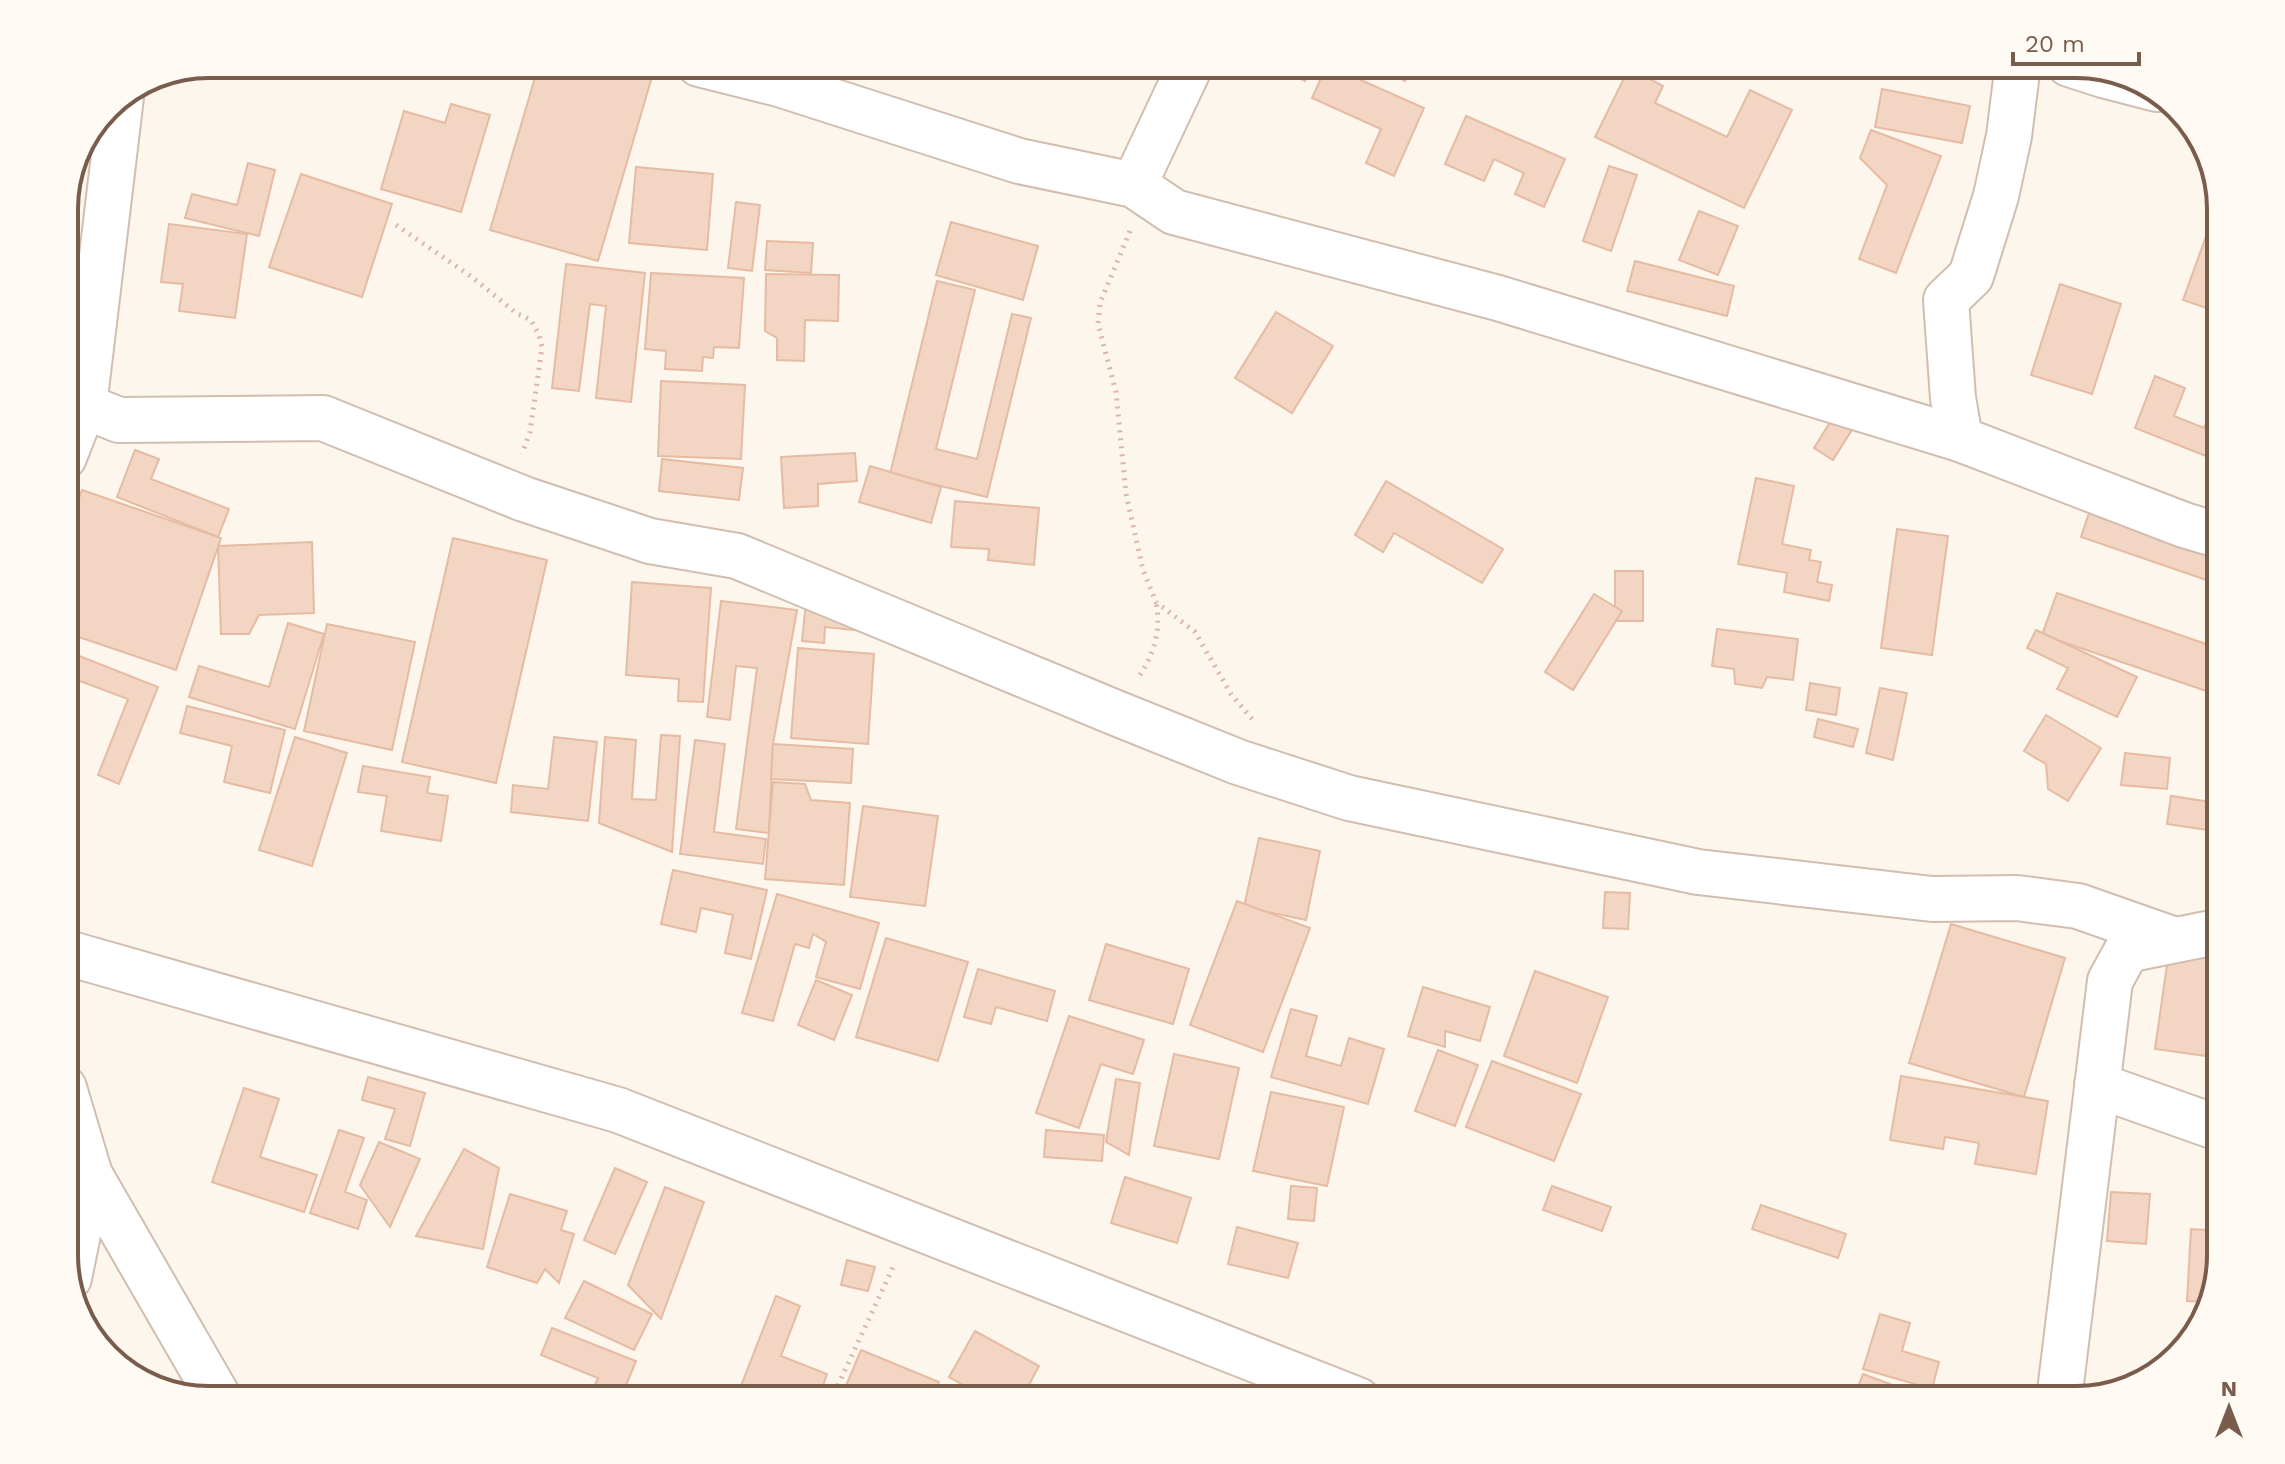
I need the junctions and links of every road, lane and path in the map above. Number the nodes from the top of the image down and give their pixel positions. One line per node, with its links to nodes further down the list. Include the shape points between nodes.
1 (755, 78): 5 (street, via 1019,161)
2 (1185, 78): 5 (street)
3 (2016, 78): 9 (street, via 1996,196 1971,276 1946,300)
4 (119, 114): 7 (street)
5 (1140, 189): 9 (street, via 1174,212 1498,298); 12 (path, via 1100,303 1098,324 1116,392 1126,494)
6 (396, 225): 10 (path, via 531,320 539,335 542,347 522,457)
7 (84, 406): 8 (street); 10 (street, via 119,420 323,418)
8 (78, 421)
9 (1960, 439): 11 (street)
10 (524, 499): 13 (street, via 650,541 737,556)
11 (2207, 532)
12 (1156, 602): 13 (path, via 1157,641); 14 (path, via 1195,632)
13 (1116, 713): 16 (street, via 1238,762 1349,798 1698,872 1932,899 2017,898 2078,906)
14 (1254, 722)
15 (2207, 933): 16 (street)
16 (2172, 939): 18 (street, via 2127,950 2116,967 2103,1020)
17 (78, 956): 22 (street, via 618,1110)
18 (2097, 1085): 19 (street); 27 (street)
19 (2207, 1124)
20 (78, 1135): 21 (street)
21 (90, 1175): 23 (street); 24 (street)
22 (913, 1227): 25 (path); 26 (street)
23 (78, 1234)
24 (212, 1386)
25 (838, 1386)
26 (1322, 1386)
27 (2061, 1386)

